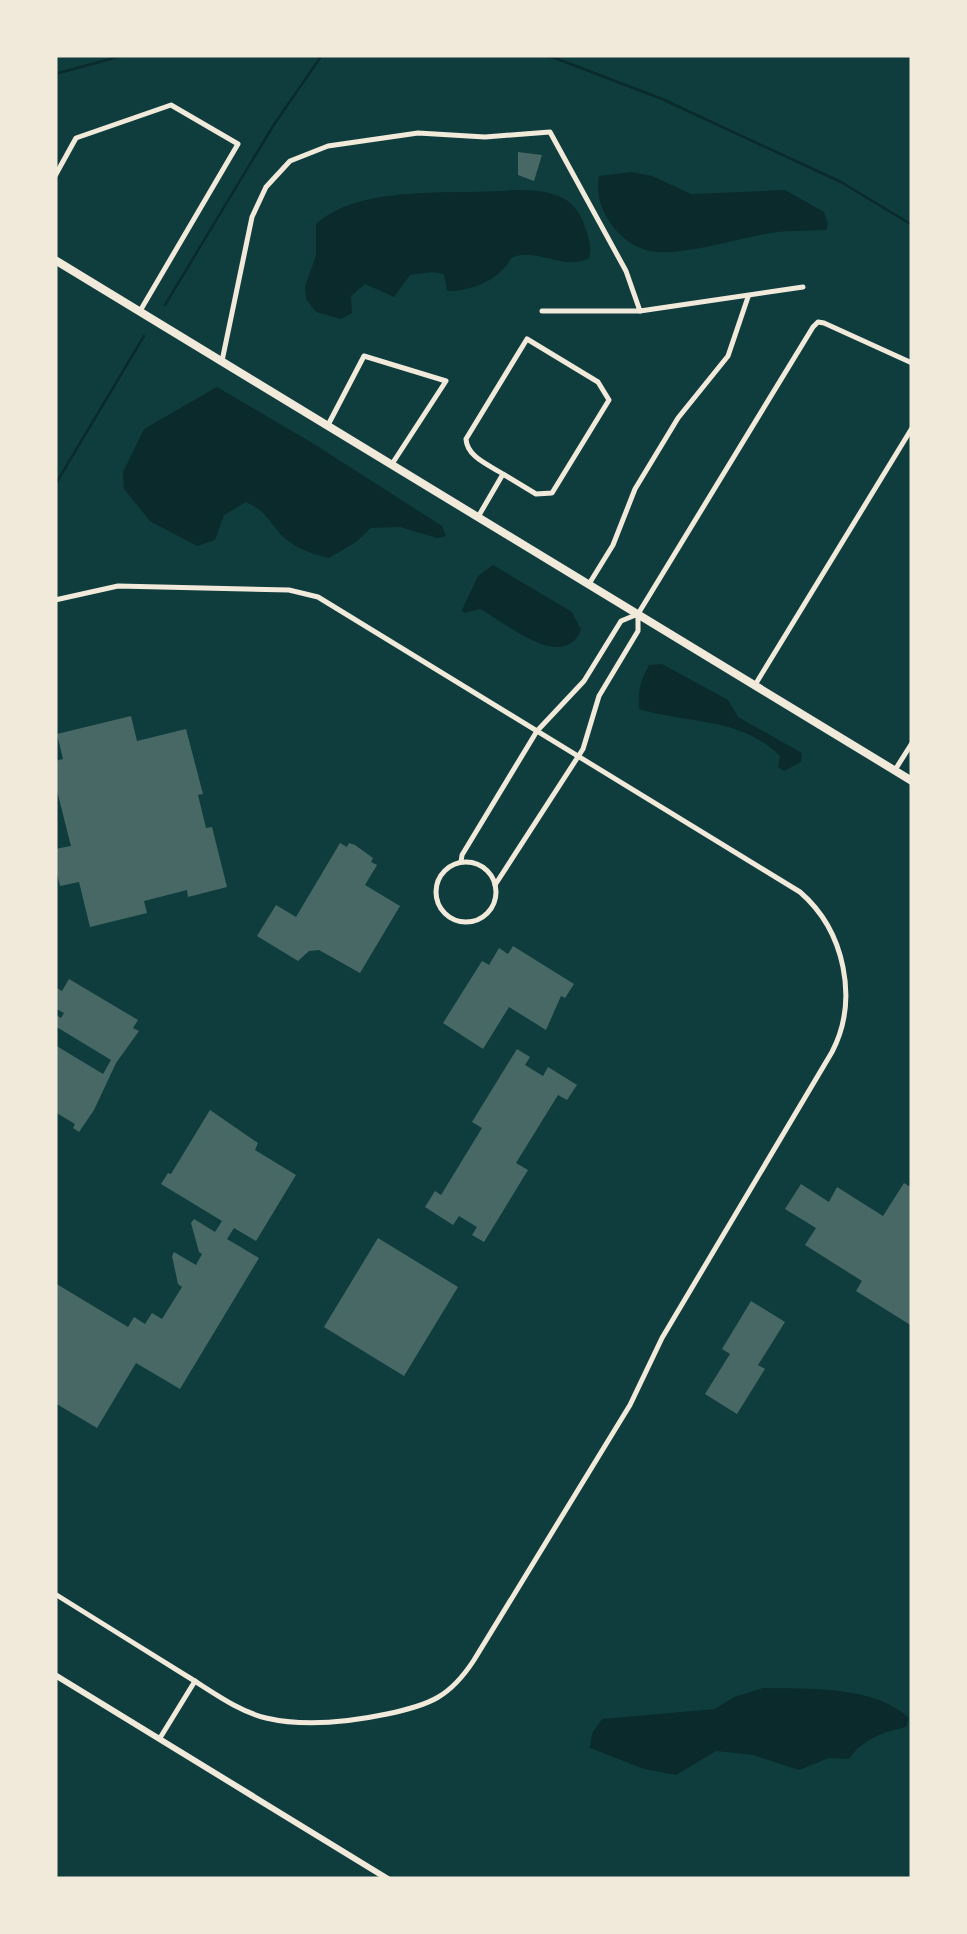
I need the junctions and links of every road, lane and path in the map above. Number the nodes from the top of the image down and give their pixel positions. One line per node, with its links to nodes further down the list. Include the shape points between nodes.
1 (55, 176): 5 (street, via 76,138 171,105 238,144)
2 (55, 260): 5 (main road)
3 (802, 287): 4 (street)
4 (748, 296): 6 (street); 15 (street, via 728,356 669,432)
5 (140, 311): 8 (main road)
6 (640, 311): 7 (street); 8 (street, via 626,271 550,132 418,133 328,146 290,161 266,186 252,217)
7 (542, 312)
8 (222, 361): 10 (main road)
9 (912, 363): 17 (street, via 824,323 812,327)
10 (328, 425): 12 (main road); 12 (street, via 364,356 446,382)
11 (912, 428): 18 (street)
12 (392, 464): 14 (main road)
13 (503, 474): 13 (street, via 536,494 552,492 609,400 598,382 526,339 466,439 468,450); 14 (street)
14 (478, 517): 15 (main road)
15 (588, 584): 17 (main road)
16 (55, 600): 19 (street, via 118,586 307,593)
17 (638, 614): 18 (main road); 19 (street, via 622,621 584,681); 21 (street, via 638,631 599,696)
18 (755, 685): 22 (main road)
19 (537, 730): 21 (street); 24 (street)
20 (912, 743): 22 (street)
21 (579, 756): 25 (street); 28 (street, via 813,903 834,936 842,966 846,1009 839,1039 662,1338 630,1405 453,1688 417,1707 322,1722 266,1718)
22 (895, 770): 23 (main road)
23 (912, 781)
24 (461, 862): 25 (street, via 486,870); 25 (street, via 438,881 438,901 450,917 480,919 492,908)
25 (496, 885)
26 (55, 1594): 28 (street)
27 (55, 1676): 29 (street)
28 (195, 1681): 29 (street)
29 (159, 1740): 30 (street)
30 (388, 1879)

